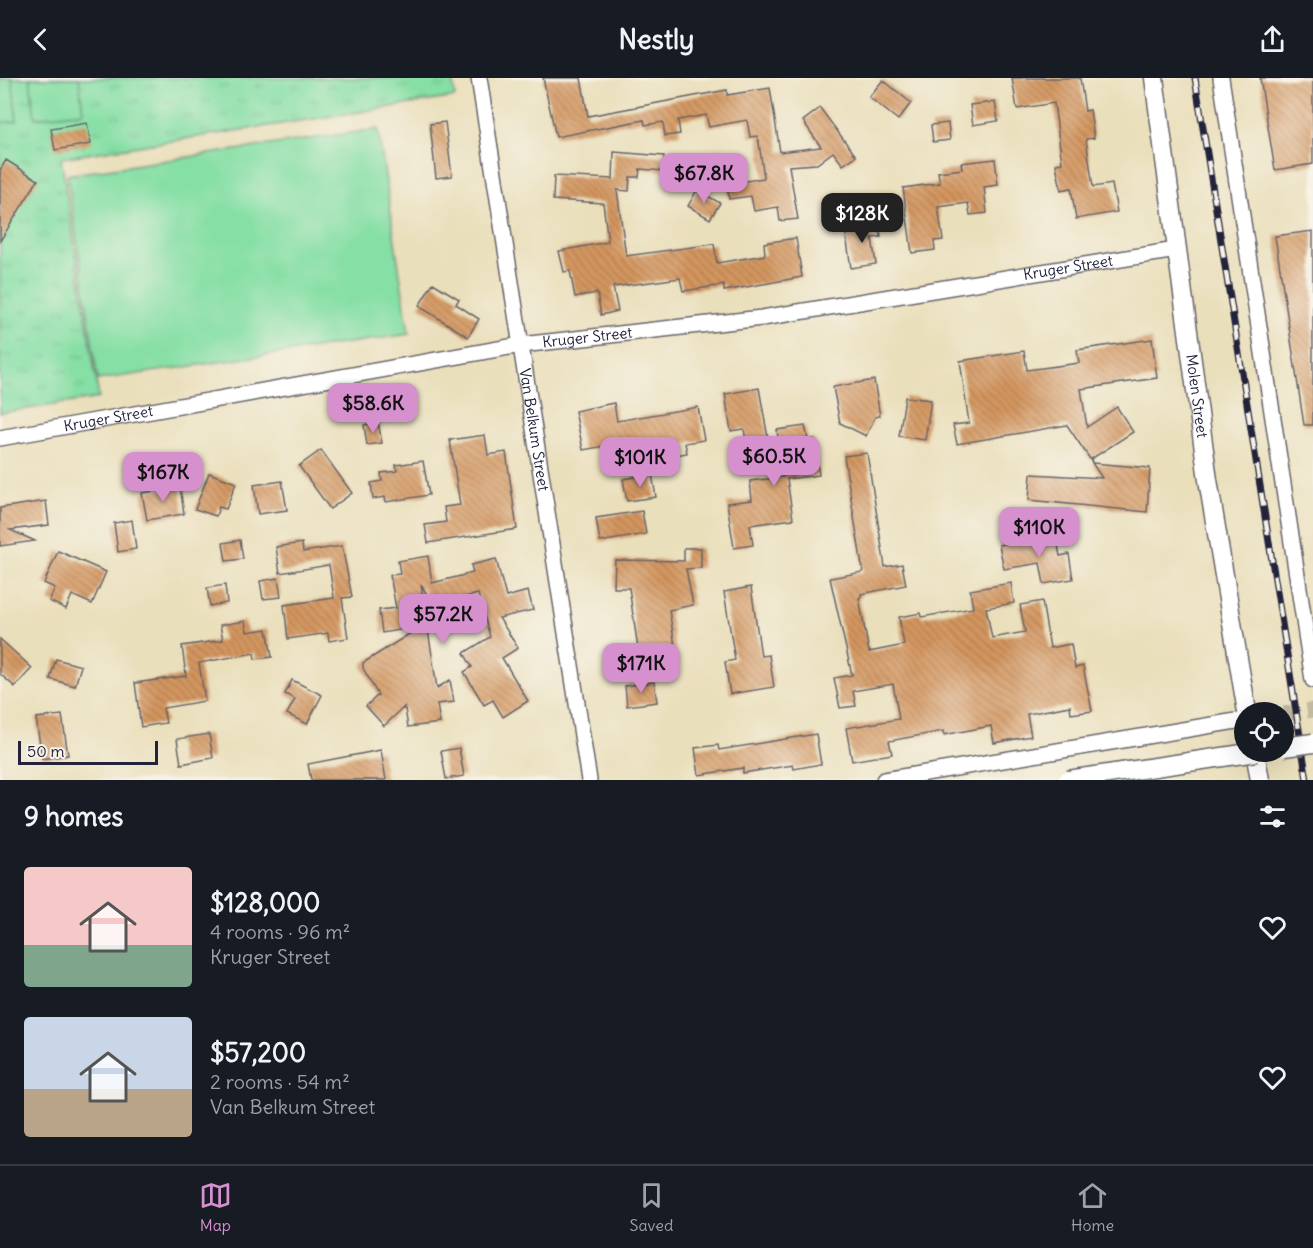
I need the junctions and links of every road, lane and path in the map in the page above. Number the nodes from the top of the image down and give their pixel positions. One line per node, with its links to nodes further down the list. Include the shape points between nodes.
1 (479, 78): 5 (street, Van Belkum Street)
2 (1154, 78): 4 (street, Molen Street)
3 (1221, 78): 7 (street)
4 (1176, 250): 5 (street, Kruger Street, via 762,318); 8 (street, Molen Street)
5 (521, 345): 6 (street, Kruger Street); 14 (street, Van Belkum Street)
6 (0, 438)
7 (1313, 680)
8 (1239, 702)
9 (1234, 717): 15 (street)
10 (1313, 743): 11 (street, bridge)
11 (1294, 746)
12 (1234, 755): 16 (street, bridge)
13 (1257, 762): 17 (street)
14 (589, 780)
15 (884, 780)
16 (1068, 780)
17 (1260, 780)

